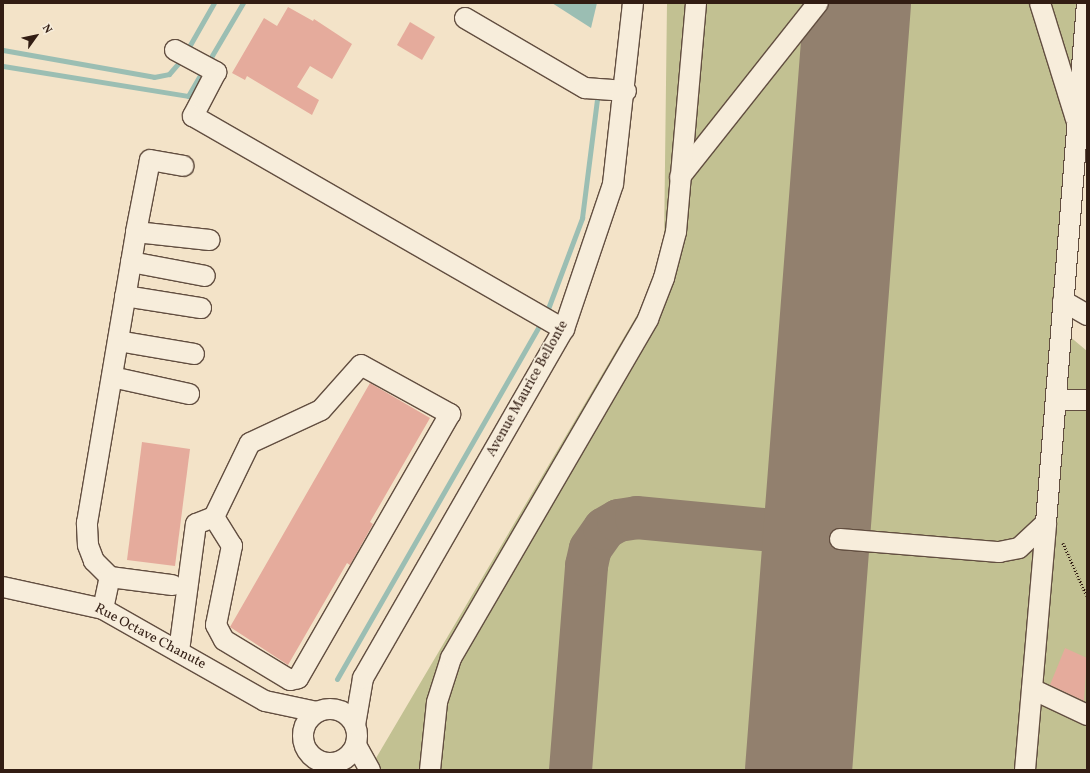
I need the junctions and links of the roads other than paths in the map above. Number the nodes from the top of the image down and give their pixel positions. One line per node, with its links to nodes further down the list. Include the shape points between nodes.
1 (633, 3): 9 (street, Avenue Maurice Bellonte)
2 (696, 3): 12 (street)
3 (818, 3): 12 (street)
4 (1040, 3): 10 (street, via 1072,113)
5 (1087, 3): 7 (street)
6 (465, 18): 9 (street, via 587,88)
7 (1086, 37): 10 (street)
8 (175, 50): 21 (street, via 216,72 193,116)
9 (617, 90): 21 (street, Avenue Maurice Bellonte, via 613,184)
10 (1083, 129): 18 (street)
11 (183, 166): 13 (street, via 150,160)
12 (680, 177): 47 (street, via 676,232 664,278 648,319 451,658 437,702)
13 (136, 232): 14 (street); 15 (street)
14 (210, 240)
15 (131, 262): 16 (street); 17 (street)
16 (205, 276)
17 (125, 296): 19 (street); 22 (street)
18 (1063, 301): 20 (street); 26 (street)
19 (201, 308)
20 (1087, 315)
21 (558, 326): 36 (street, Avenue Maurice Bellonte)
22 (118, 341): 23 (street); 24 (street)
23 (194, 354)
24 (112, 377): 25 (street); 31 (street, via 87,523 88,545 94,561)
25 (189, 394)
26 (1057, 400): 27 (street); 29 (street)
27 (1087, 400)
28 (214, 517): 28 (street, via 250,443 321,410 361,365 450,414 298,678 290,680 224,640 216,625 232,546); 35 (street, via 196,524)
29 (1046, 523): 30 (street, via 1019,548 999,552); 37 (street)
30 (840, 539)
31 (110, 577): 32 (street); 34 (street)
32 (172, 585)
33 (3, 587): 34 (street, Rue Octave Chanute)
34 (104, 609): 35 (street, Rue Octave Chanute)
35 (179, 651): 38 (street, Rue Octave Chanute)
36 (363, 678): 39 (street, Avenue Maurice Bellonte); 41 (street, Avenue Maurice Bellonte)
37 (1032, 689): 40 (street); 48 (street)
38 (265, 702): 39 (street, Rue Octave Chanute); 42 (street, Rue Octave Chanute)
39 (323, 711): 41 (street, via 344,713); 42 (street, via 306,724)
40 (1087, 714)
41 (355, 725): 43 (street)
42 (304, 744): 44 (street, via 317,760); 45 (street)
43 (356, 745): 44 (street, via 352,753); 46 (street)
44 (336, 767)
45 (305, 770)
46 (370, 770)
47 (430, 770)
48 (1025, 770)

